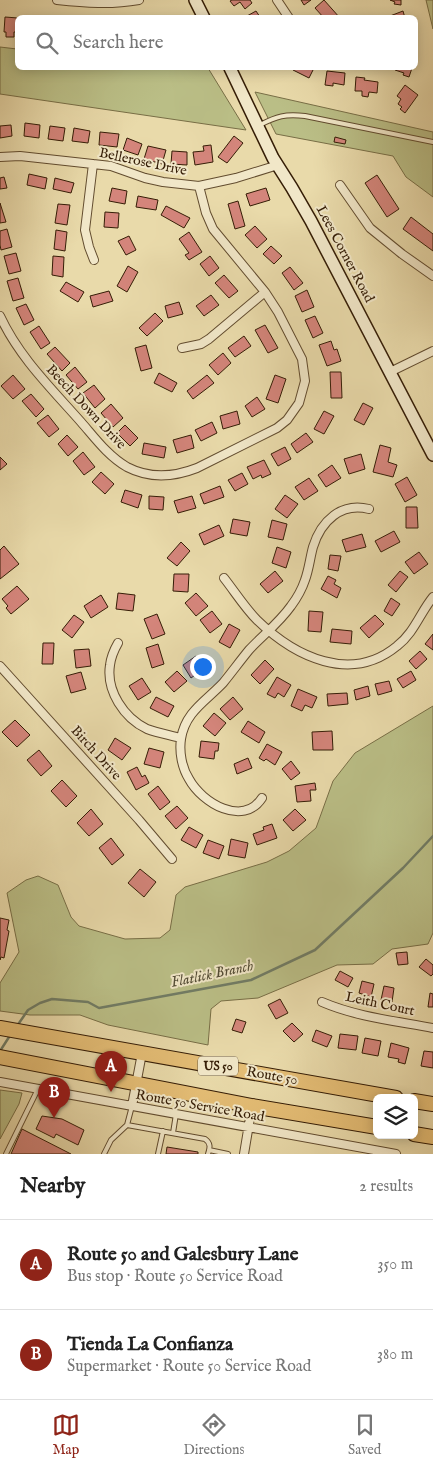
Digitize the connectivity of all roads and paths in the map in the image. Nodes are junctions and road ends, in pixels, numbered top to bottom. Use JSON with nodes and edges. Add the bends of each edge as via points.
{"nodes":[{"id":1,"x":57,"y":0,"type":"edge"},
{"id":2,"x":139,"y":0,"type":"edge"},
{"id":3,"x":195,"y":0,"type":"edge"},
{"id":4,"x":277,"y":0,"type":"edge"},
{"id":5,"x":202,"y":15,"type":"edge"},
{"id":6,"x":287,"y":15,"type":"edge"},
{"id":7,"x":231,"y":70,"type":"edge"},
{"id":8,"x":258,"y":126,"type":"junction"},
{"id":9,"x":433,"y":142,"type":"edge"},
{"id":10,"x":0,"y":157,"type":"edge"},
{"id":11,"x":93,"y":164,"type":"junction"},
{"id":12,"x":278,"y":165,"type":"junction"},
{"id":13,"x":340,"y":185,"type":"dead end"},
{"id":14,"x":199,"y":186,"type":"junction"},
{"id":15,"x":94,"y":260,"type":"dead end"},
{"id":16,"x":433,"y":276,"type":"edge"},
{"id":17,"x":265,"y":292,"type":"junction"},
{"id":18,"x":0,"y":316,"type":"edge"},
{"id":19,"x":182,"y":348,"type":"dead end"},
{"id":20,"x":433,"y":351,"type":"edge"},
{"id":21,"x":390,"y":372,"type":"junction"},
{"id":22,"x":433,"y":455,"type":"edge"},
{"id":23,"x":369,"y":509,"type":"dead end"},
{"id":24,"x":224,"y":578,"type":"dead end"},
{"id":25,"x":433,"y":597,"type":"edge"},
{"id":26,"x":269,"y":631,"type":"junction"},
{"id":27,"x":118,"y":643,"type":"dead end"},
{"id":28,"x":0,"y":666,"type":"edge"},
{"id":29,"x":181,"y":738,"type":"junction"},
{"id":30,"x":262,"y":798,"type":"dead end"},
{"id":31,"x":172,"y":859,"type":"dead end"},
{"id":32,"x":322,"y":1002,"type":"dead end"},
{"id":33,"x":0,"y":1028,"type":"edge"},
{"id":34,"x":433,"y":1028,"type":"edge"},
{"id":35,"x":142,"y":1053,"type":"junction"},
{"id":36,"x":0,"y":1057,"type":"edge"},
{"id":37,"x":0,"y":1082,"type":"edge"},
{"id":38,"x":136,"y":1083,"type":"junction"},
{"id":39,"x":38,"y":1089,"type":"junction"},
{"id":40,"x":373,"y":1094,"type":"edge"},
{"id":41,"x":418,"y":1102,"type":"edge"},
{"id":42,"x":433,"y":1104,"type":"edge"},
{"id":43,"x":132,"y":1106,"type":"junction"},
{"id":44,"x":252,"y":1106,"type":"junction"},
{"id":45,"x":176,"y":1114,"type":"junction"},
{"id":46,"x":127,"y":1125,"type":"junction"},
{"id":47,"x":373,"y":1126,"type":"edge"},
{"id":48,"x":249,"y":1127,"type":"junction"},
{"id":49,"x":163,"y":1131,"type":"junction"},
{"id":50,"x":173,"y":1133,"type":"junction"},
{"id":51,"x":418,"y":1135,"type":"edge"},
{"id":52,"x":433,"y":1137,"type":"edge"},
{"id":53,"x":208,"y":1152,"type":"edge"},
{"id":54,"x":376,"y":1152,"type":"edge"},
{"id":55,"x":6,"y":1154,"type":"edge"},
{"id":56,"x":104,"y":1154,"type":"edge"},
{"id":57,"x":158,"y":1154,"type":"edge"},
{"id":58,"x":228,"y":1154,"type":"edge"},
{"id":59,"x":244,"y":1154,"type":"edge"},
{"id":60,"x":396,"y":1154,"type":"edge"}],
"edges":[{"from":1,"to":2,"type":"street","via":[[97,4]]},
{"from":3,"to":5,"type":"street"},
{"from":4,"to":6,"type":"street"},
{"from":7,"to":8,"type":"street","name":"Lees Corner Road"},
{"from":8,"to":9,"type":"lane","via":[[289,114]]},
{"from":8,"to":12,"type":"street","name":"Lees Corner Road"},
{"from":10,"to":11,"type":"street","name":"Bellerose Drive"},
{"from":11,"to":14,"type":"street","name":"Bellerose Drive","via":[[111,166],[163,182]]},
{"from":11,"to":15,"type":"street","via":[[86,230]]},
{"from":12,"to":14,"type":"street","name":"Bellerose Drive"},
{"from":12,"to":21,"type":"street","name":"Lees Corner Road"},
{"from":13,"to":16,"type":"street","via":[[370,228]]},
{"from":14,"to":17,"type":"street","name":"Beech Down Drive","via":[[213,229]]},
{"from":17,"to":18,"type":"street","name":"Beech Down Drive","via":[[302,358],[305,381],[299,402],[277,428],[197,468],[172,476],[140,472],[108,453],[24,358]]},
{"from":17,"to":19,"type":"street","via":[[209,339]]},
{"from":20,"to":21,"type":"street"},
{"from":21,"to":22,"type":"street","name":"Lees Corner Road"},
{"from":23,"to":26,"type":"street","via":[[345,509],[327,522],[317,536],[299,593]]},
{"from":24,"to":26,"type":"street"},
{"from":25,"to":26,"type":"street","via":[[404,640],[390,652],[366,662],[340,664],[316,659]]},
{"from":26,"to":29,"type":"street","via":[[222,684],[197,706]]},
{"from":27,"to":29,"type":"street","via":[[110,672],[113,690],[121,707],[148,729]]},
{"from":28,"to":31,"type":"street","name":"Birch Drive"},
{"from":29,"to":30,"type":"street","via":[[184,770],[204,798],[220,808],[240,812],[248,810]]},
{"from":32,"to":34,"type":"street","name":"Leith Court","via":[[336,1008]]},
{"from":33,"to":35,"type":"highway","name":"Route 50","number":"US 50"},
{"from":35,"to":38,"type":"street"},
{"from":35,"to":40,"type":"highway","name":"Route 50","number":"US 50"},
{"from":36,"to":38,"type":"highway","number":"US 50"},
{"from":37,"to":39,"type":"street","name":"Route 50 Service Road"},
{"from":38,"to":43,"type":"street"},
{"from":38,"to":44,"type":"highway","number":"US 50"},
{"from":39,"to":43,"type":"street","name":"Route 50 Service Road"},
{"from":39,"to":55,"type":"lane"},
{"from":41,"to":42,"type":"highway"},
{"from":43,"to":45,"type":"street","name":"Route 50 Service Road"},
{"from":43,"to":46,"type":"lane"},
{"from":44,"to":47,"type":"highway","number":"US 50"},
{"from":44,"to":48,"type":"street"},
{"from":45,"to":48,"type":"street","name":"Route 50 Service Road"},
{"from":45,"to":50,"type":"lane"},
{"from":46,"to":49,"type":"lane"},
{"from":46,"to":56,"type":"lane","via":[[111,1140]]},
{"from":48,"to":54,"type":"street","name":"Route 50 Service Road"},
{"from":48,"to":59,"type":"street"},
{"from":49,"to":50,"type":"lane"},
{"from":49,"to":57,"type":"lane"},
{"from":50,"to":53,"type":"lane","via":[[205,1139],[210,1147]]},
{"from":51,"to":52,"type":"highway"},
{"from":53,"to":58,"type":"lane"},
{"from":54,"to":60,"type":"street","name":"Route 50 Service Road"}]}
